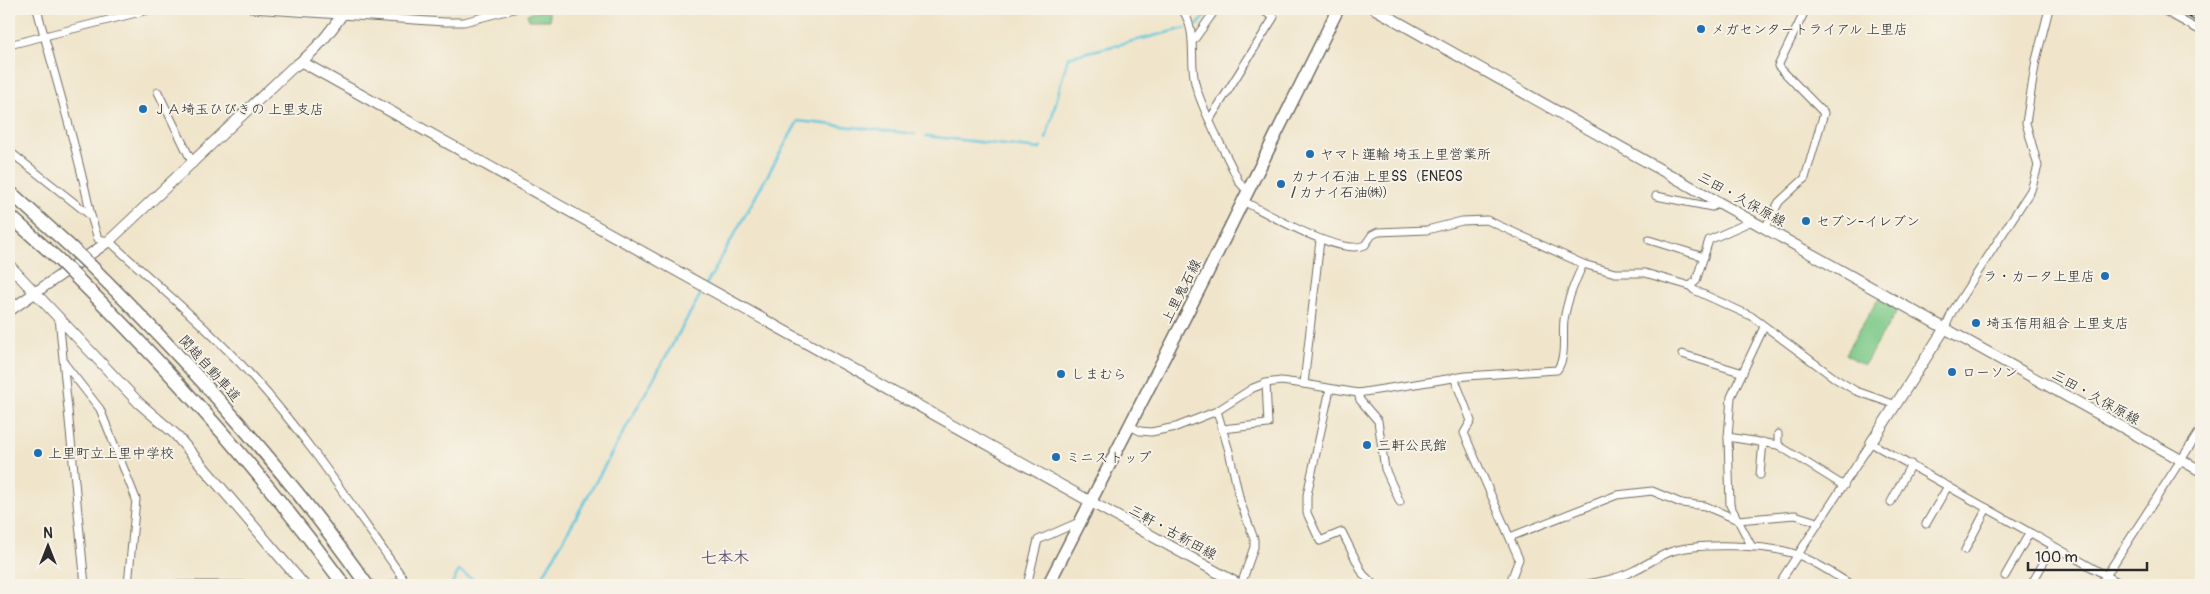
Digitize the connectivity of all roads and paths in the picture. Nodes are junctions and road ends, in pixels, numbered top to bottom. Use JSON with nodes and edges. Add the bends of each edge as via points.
{"nodes":[{"id":1,"x":37,"y":9,"type":"edge"},
{"id":2,"x":152,"y":9,"type":"edge"},
{"id":3,"x":252,"y":9,"type":"edge"},
{"id":4,"x":514,"y":9,"type":"edge"},
{"id":5,"x":1182,"y":9,"type":"edge"},
{"id":6,"x":1216,"y":9,"type":"edge"},
{"id":7,"x":1260,"y":9,"type":"edge"},
{"id":8,"x":1338,"y":9,"type":"edge"},
{"id":9,"x":1375,"y":9,"type":"edge"},
{"id":10,"x":1806,"y":9,"type":"edge"},
{"id":11,"x":2049,"y":9,"type":"edge"},
{"id":12,"x":2162,"y":9,"type":"edge"},
{"id":13,"x":342,"y":10,"type":"edge"},
{"id":14,"x":2201,"y":31,"type":"edge"},
{"id":15,"x":44,"y":35,"type":"junction"},
{"id":16,"x":1194,"y":40,"type":"junction"},
{"id":17,"x":9,"y":44,"type":"edge"},
{"id":18,"x":302,"y":62,"type":"junction"},
{"id":19,"x":158,"y":92,"type":"dead end"},
{"id":20,"x":1210,"y":120,"type":"junction"},
{"id":21,"x":9,"y":151,"type":"edge"},
{"id":22,"x":193,"y":164,"type":"junction"},
{"id":23,"x":9,"y":191,"type":"edge"},
{"id":24,"x":1245,"y":196,"type":"junction"},
{"id":25,"x":1656,"y":196,"type":"dead end"},
{"id":26,"x":1719,"y":203,"type":"junction"},
{"id":27,"x":9,"y":214,"type":"edge"},
{"id":28,"x":91,"y":216,"type":"junction"},
{"id":29,"x":1752,"y":222,"type":"junction"},
{"id":30,"x":1765,"y":228,"type":"junction"},
{"id":31,"x":1320,"y":240,"type":"junction"},
{"id":32,"x":1649,"y":240,"type":"dead end"},
{"id":33,"x":109,"y":241,"type":"junction"},
{"id":34,"x":1704,"y":256,"type":"junction"},
{"id":35,"x":1584,"y":264,"type":"junction"},
{"id":36,"x":9,"y":265,"type":"edge"},
{"id":37,"x":1690,"y":286,"type":"junction"},
{"id":38,"x":37,"y":292,"type":"junction"},
{"id":39,"x":9,"y":311,"type":"edge"},
{"id":40,"x":59,"y":317,"type":"junction"},
{"id":41,"x":1764,"y":326,"type":"junction"},
{"id":42,"x":1944,"y":328,"type":"junction"},
{"id":43,"x":1682,"y":354,"type":"dead end"},
{"id":44,"x":64,"y":363,"type":"junction"},
{"id":45,"x":1743,"y":373,"type":"junction"},
{"id":46,"x":1454,"y":377,"type":"junction"},
{"id":47,"x":1266,"y":383,"type":"junction"},
{"id":48,"x":1304,"y":384,"type":"junction"},
{"id":49,"x":1330,"y":389,"type":"junction"},
{"id":50,"x":1358,"y":393,"type":"junction"},
{"id":51,"x":1896,"y":404,"type":"junction"},
{"id":52,"x":1217,"y":411,"type":"junction"},
{"id":53,"x":1130,"y":426,"type":"junction"},
{"id":54,"x":1222,"y":429,"type":"junction"},
{"id":55,"x":2201,"y":429,"type":"edge"},
{"id":56,"x":1778,"y":434,"type":"dead end"},
{"id":57,"x":1728,"y":437,"type":"junction"},
{"id":58,"x":1763,"y":442,"type":"junction"},
{"id":59,"x":1871,"y":443,"type":"junction"},
{"id":60,"x":1778,"y":445,"type":"junction"},
{"id":61,"x":2181,"y":460,"type":"junction"},
{"id":62,"x":1911,"y":464,"type":"junction"},
{"id":63,"x":2201,"y":471,"type":"edge"},
{"id":64,"x":1760,"y":475,"type":"dead end"},
{"id":65,"x":1844,"y":486,"type":"junction"},
{"id":66,"x":1948,"y":486,"type":"junction"},
{"id":67,"x":1092,"y":502,"type":"junction"},
{"id":68,"x":1400,"y":502,"type":"dead end"},
{"id":69,"x":1891,"y":502,"type":"dead end"},
{"id":70,"x":1987,"y":508,"type":"junction"},
{"id":71,"x":1082,"y":520,"type":"junction"},
{"id":72,"x":1738,"y":520,"type":"junction"},
{"id":73,"x":1817,"y":522,"type":"junction"},
{"id":74,"x":1926,"y":524,"type":"dead end"},
{"id":75,"x":2030,"y":532,"type":"junction"},
{"id":76,"x":1510,"y":537,"type":"junction"},
{"id":77,"x":2053,"y":546,"type":"junction"},
{"id":78,"x":1752,"y":547,"type":"junction"},
{"id":79,"x":1965,"y":550,"type":"dead end"},
{"id":80,"x":1797,"y":554,"type":"junction"},
{"id":81,"x":2005,"y":576,"type":"dead end"},
{"id":82,"x":2106,"y":576,"type":"junction"},
{"id":83,"x":407,"y":583,"type":"edge"},
{"id":84,"x":85,"y":585,"type":"edge"},
{"id":85,"x":128,"y":585,"type":"edge"},
{"id":86,"x":136,"y":585,"type":"edge"},
{"id":87,"x":248,"y":585,"type":"edge"},
{"id":88,"x":304,"y":585,"type":"edge"},
{"id":89,"x":344,"y":585,"type":"edge"},
{"id":90,"x":367,"y":585,"type":"edge"},
{"id":91,"x":390,"y":585,"type":"edge"},
{"id":92,"x":1027,"y":585,"type":"edge"},
{"id":93,"x":1048,"y":585,"type":"edge"},
{"id":94,"x":1240,"y":585,"type":"edge"},
{"id":95,"x":1374,"y":585,"type":"edge"},
{"id":96,"x":1509,"y":585,"type":"edge"},
{"id":97,"x":1582,"y":585,"type":"edge"},
{"id":98,"x":1778,"y":585,"type":"edge"},
{"id":99,"x":1852,"y":585,"type":"edge"},
{"id":100,"x":2031,"y":585,"type":"edge"},
{"id":101,"x":2100,"y":585,"type":"edge"},
{"id":102,"x":2123,"y":585,"type":"edge"}],
"edges":[{"from":1,"to":15,"type":"street"},
{"from":2,"to":15,"type":"street"},
{"from":3,"to":13,"type":"street"},
{"from":4,"to":13,"type":"street","via":[[464,22]]},
{"from":5,"to":16,"type":"street"},
{"from":6,"to":16,"type":"street"},
{"from":7,"to":20,"type":"street","via":[[1274,17]]},
{"from":8,"to":24,"type":"main road","name":"上里鬼石線"},
{"from":9,"to":26,"type":"street","name":"三田・久保原線"},
{"from":10,"to":30,"type":"street","via":[[1778,66],[1824,113],[1805,178],[1779,202]]},
{"from":11,"to":42,"type":"street","via":[[2036,60],[2026,123],[2038,166],[2031,190]]},
{"from":12,"to":14,"type":"street"},
{"from":13,"to":18,"type":"street"},
{"from":15,"to":17,"type":"street"},
{"from":15,"to":28,"type":"street"},
{"from":16,"to":20,"type":"street","via":[[1194,76]]},
{"from":18,"to":22,"type":"street"},
{"from":18,"to":67,"type":"street","name":"三軒・古新田線"},
{"from":19,"to":22,"type":"street"},
{"from":20,"to":24,"type":"street"},
{"from":21,"to":28,"type":"street"},
{"from":22,"to":33,"type":"street"},
{"from":23,"to":90,"type":"highway","name":"関越自動車道","bridge":true,"via":[[135,309],[230,412]]},
{"from":24,"to":31,"type":"street"},
{"from":24,"to":53,"type":"main road","name":"上里鬼石線"},
{"from":25,"to":26,"type":"street","via":[[1712,207]]},
{"from":26,"to":29,"type":"street","name":"三田・久保原線"},
{"from":27,"to":89,"type":"highway","bridge":true,"via":[[77,278],[213,421],[297,522]]},
{"from":28,"to":33,"type":"street","via":[[98,240]]},
{"from":29,"to":30,"type":"street","name":"三田・久保原線"},
{"from":29,"to":34,"type":"street","via":[[1709,240]]},
{"from":30,"to":42,"type":"street","name":"三田・久保原線"},
{"from":31,"to":35,"type":"street","via":[[1360,248],[1374,233],[1427,230],[1467,220],[1487,220]]},
{"from":31,"to":48,"type":"street"},
{"from":32,"to":34,"type":"street"},
{"from":33,"to":38,"type":"street"},
{"from":33,"to":83,"type":"street","via":[[252,376],[302,438]]},
{"from":34,"to":37,"type":"street","via":[[1696,281]]},
{"from":35,"to":37,"type":"street","via":[[1615,273],[1645,272]]},
{"from":35,"to":46,"type":"street","via":[[1570,293],[1564,319],[1562,363],[1557,370]]},
{"from":36,"to":38,"type":"street"},
{"from":37,"to":41,"type":"street","via":[[1751,316]]},
{"from":38,"to":39,"type":"street"},
{"from":38,"to":40,"type":"street"},
{"from":40,"to":44,"type":"street"},
{"from":40,"to":88,"type":"street","via":[[139,403],[175,434]]},
{"from":41,"to":45,"type":"street"},
{"from":41,"to":51,"type":"street","via":[[1836,379],[1865,395]]},
{"from":42,"to":51,"type":"street"},
{"from":42,"to":61,"type":"street","name":"三田・久保原線"},
{"from":43,"to":45,"type":"street"},
{"from":44,"to":84,"type":"street"},
{"from":44,"to":85,"type":"street","via":[[100,409],[136,499]]},
{"from":45,"to":57,"type":"street","via":[[1731,397]]},
{"from":46,"to":50,"type":"street"},
{"from":46,"to":76,"type":"street","via":[[1471,421],[1464,433]]},
{"from":47,"to":48,"type":"street"},
{"from":47,"to":52,"type":"street"},
{"from":47,"to":54,"type":"street","via":[[1268,424]]},
{"from":48,"to":49,"type":"street"},
{"from":49,"to":50,"type":"street"},
{"from":49,"to":95,"type":"street","via":[[1306,513],[1320,540],[1342,532],[1362,574]]},
{"from":50,"to":68,"type":"street","via":[[1378,421],[1385,469]]},
{"from":51,"to":59,"type":"street"},
{"from":52,"to":53,"type":"street","via":[[1163,430],[1140,431]]},
{"from":52,"to":54,"type":"street"},
{"from":53,"to":67,"type":"main road","name":"上里鬼石線"},
{"from":54,"to":94,"type":"street","via":[[1240,501],[1254,539]]},
{"from":55,"to":61,"type":"street"},
{"from":56,"to":60,"type":"street"},
{"from":57,"to":58,"type":"street"},
{"from":57,"to":72,"type":"street","via":[[1730,505]]},
{"from":58,"to":60,"type":"street"},
{"from":58,"to":64,"type":"street"},
{"from":59,"to":62,"type":"street"},
{"from":59,"to":65,"type":"street"},
{"from":60,"to":65,"type":"street"},
{"from":61,"to":63,"type":"street","name":"三田・久保原線"},
{"from":61,"to":82,"type":"street"},
{"from":62,"to":66,"type":"street"},
{"from":62,"to":69,"type":"street"},
{"from":65,"to":73,"type":"street"},
{"from":66,"to":70,"type":"street"},
{"from":66,"to":74,"type":"street"},
{"from":67,"to":71,"type":"main road","name":"上里鬼石線"},
{"from":67,"to":94,"type":"street","name":"三軒・古新田線"},
{"from":70,"to":75,"type":"street"},
{"from":70,"to":79,"type":"street"},
{"from":71,"to":92,"type":"street","via":[[1038,540]]},
{"from":71,"to":93,"type":"main road","name":"上里鬼石線"},
{"from":72,"to":73,"type":"street","via":[[1795,515]]},
{"from":72,"to":76,"type":"street","via":[[1705,506],[1681,503],[1652,491],[1617,495]]},
{"from":72,"to":78,"type":"street"},
{"from":73,"to":80,"type":"street"},
{"from":75,"to":77,"type":"street"},
{"from":75,"to":81,"type":"street"},
{"from":76,"to":96,"type":"street","via":[[1519,559]]},
{"from":77,"to":82,"type":"street"},
{"from":77,"to":100,"type":"street"},
{"from":78,"to":80,"type":"street"},
{"from":78,"to":97,"type":"street","via":[[1681,548],[1632,572]]},
{"from":80,"to":98,"type":"street"},
{"from":80,"to":99,"type":"street"},
{"from":82,"to":101,"type":"street"},
{"from":82,"to":102,"type":"street"},
{"from":83,"to":91,"type":"street"},
{"from":86,"to":87,"type":"street"},
{"from":87,"to":88,"type":"street"}]}
